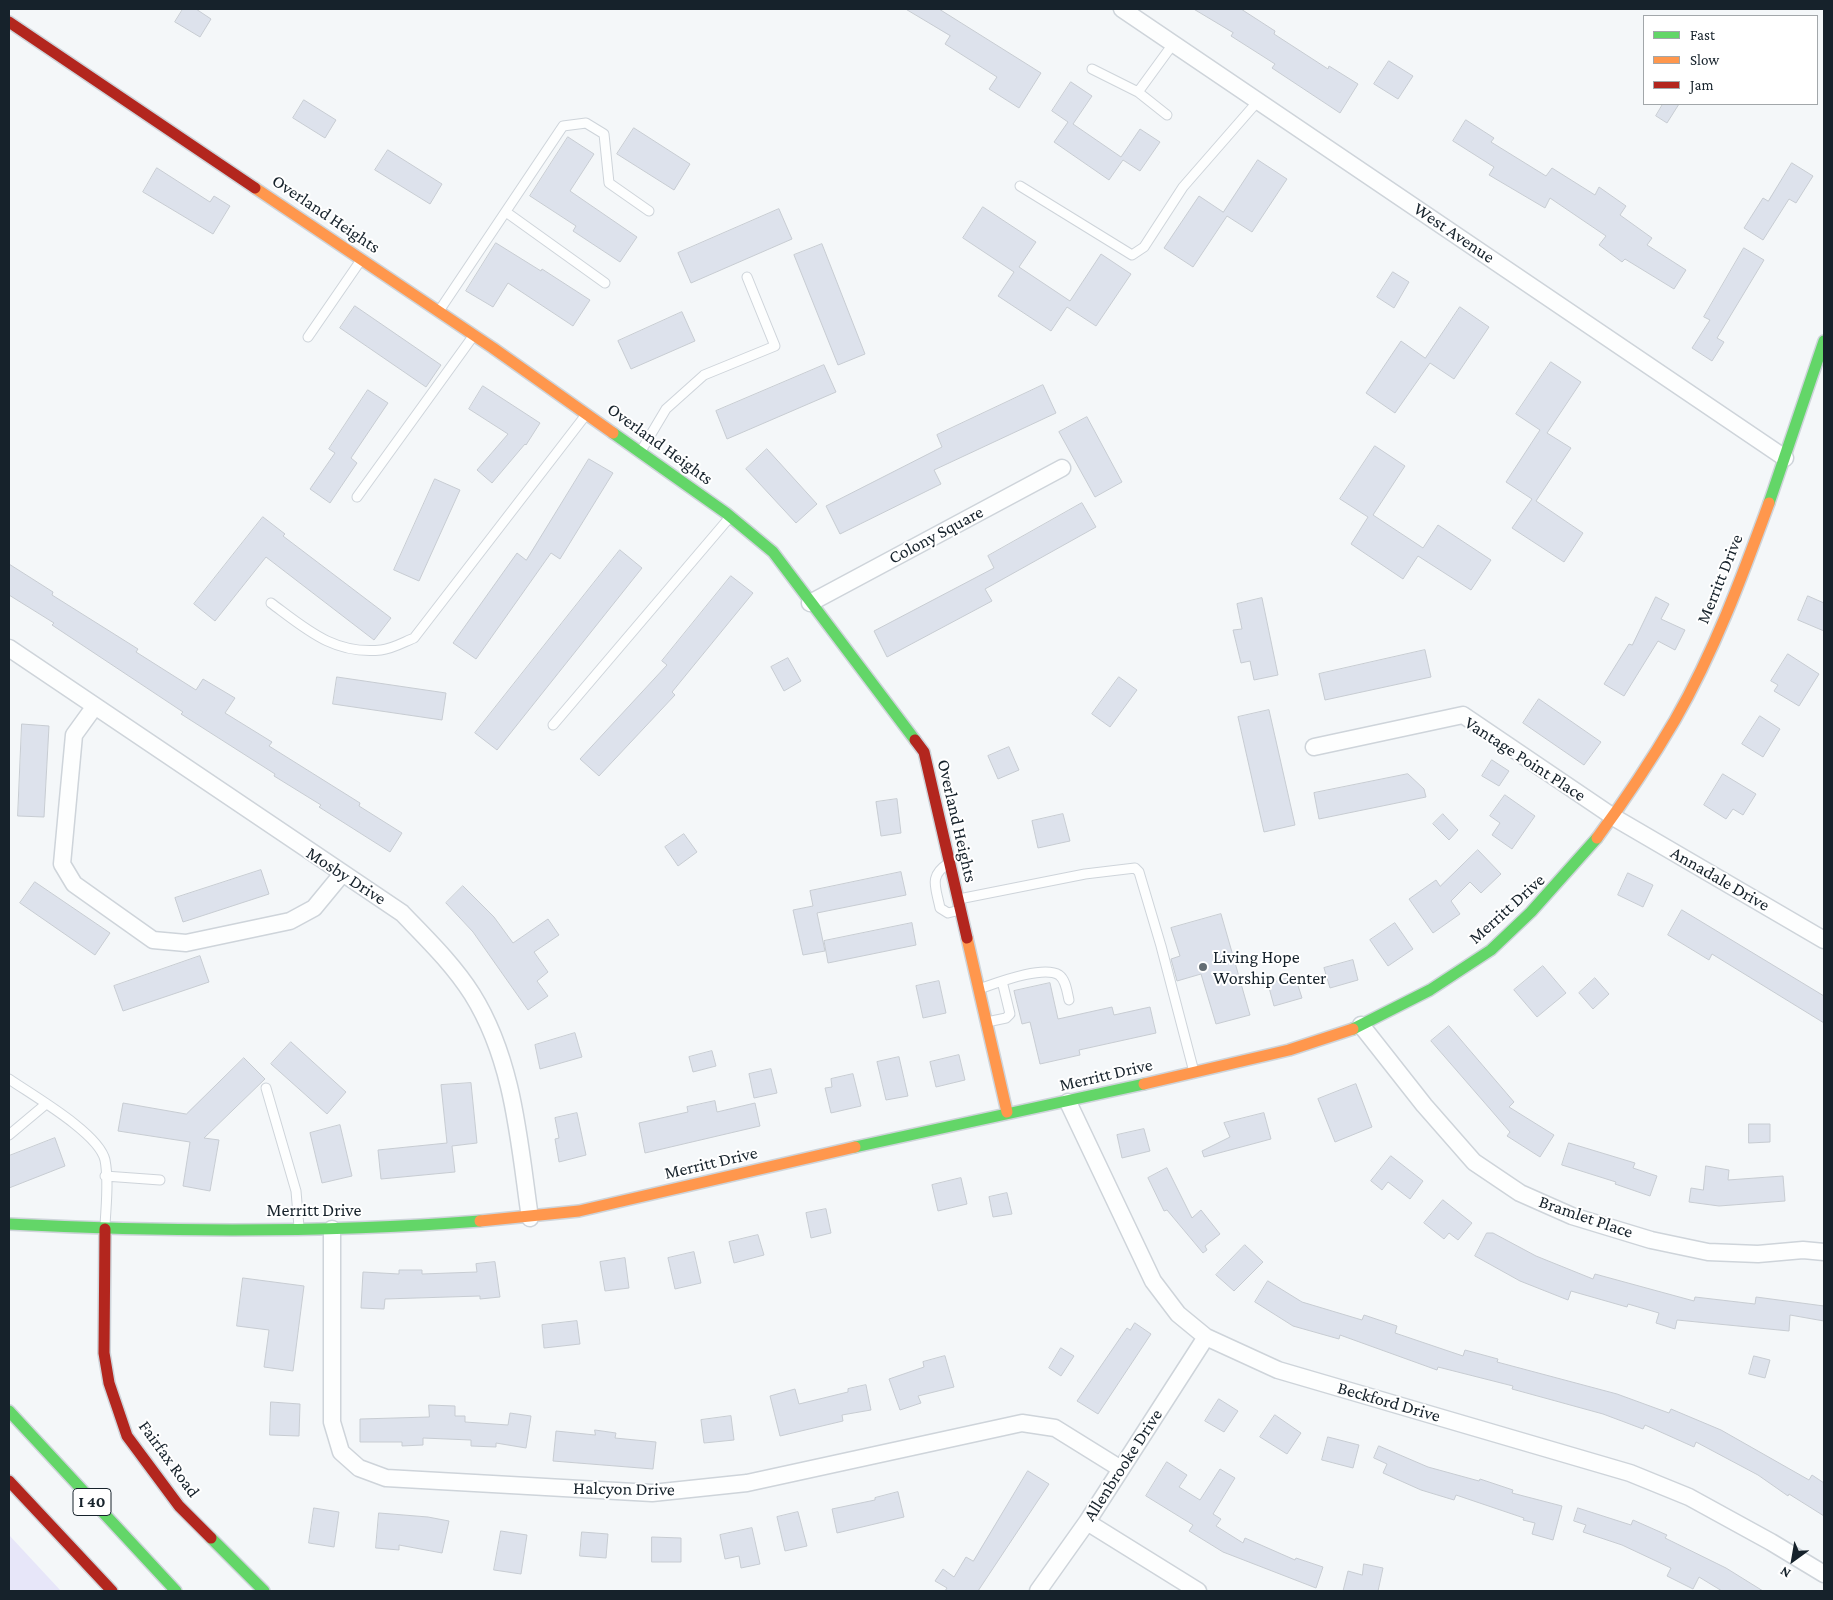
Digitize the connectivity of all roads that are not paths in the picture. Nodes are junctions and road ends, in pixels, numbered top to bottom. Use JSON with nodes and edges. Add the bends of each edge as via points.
{"nodes":[{"id":1,"x":1122,"y":9,"type":"edge"},
{"id":2,"x":9,"y":22,"type":"edge"},
{"id":3,"x":1174,"y":44,"type":"junction"},
{"id":4,"x":1092,"y":69,"type":"dead end"},
{"id":5,"x":1138,"y":92,"type":"junction"},
{"id":6,"x":1258,"y":101,"type":"junction"},
{"id":7,"x":1167,"y":115,"type":"dead end"},
{"id":8,"x":1020,"y":186,"type":"dead end"},
{"id":9,"x":649,"y":211,"type":"dead end"},
{"id":10,"x":506,"y":212,"type":"junction"},
{"id":11,"x":362,"y":260,"type":"junction"},
{"id":12,"x":747,"y":277,"type":"dead end"},
{"id":13,"x":605,"y":283,"type":"dead end"},
{"id":14,"x":439,"y":311,"type":"junction"},
{"id":15,"x":474,"y":335,"type":"junction"},
{"id":16,"x":308,"y":337,"type":"dead end"},
{"id":17,"x":1824,"y":341,"type":"edge"},
{"id":18,"x":587,"y":413,"type":"junction"},
{"id":19,"x":641,"y":451,"type":"junction"},
{"id":20,"x":1786,"y":458,"type":"junction"},
{"id":21,"x":1062,"y":468,"type":"dead end"},
{"id":22,"x":357,"y":497,"type":"dead end"},
{"id":23,"x":730,"y":517,"type":"junction"},
{"id":24,"x":272,"y":603,"type":"dead end"},
{"id":25,"x":810,"y":603,"type":"junction"},
{"id":26,"x":9,"y":648,"type":"edge"},
{"id":27,"x":95,"y":706,"type":"junction"},
{"id":28,"x":553,"y":725,"type":"dead end"},
{"id":29,"x":1314,"y":748,"type":"dead end"},
{"id":30,"x":1615,"y":818,"type":"junction"},
{"id":31,"x":949,"y":863,"type":"junction"},
{"id":32,"x":342,"y":874,"type":"junction"},
{"id":33,"x":959,"y":905,"type":"junction"},
{"id":34,"x":1824,"y":940,"type":"edge"},
{"id":35,"x":1002,"y":982,"type":"junction"},
{"id":36,"x":979,"y":989,"type":"junction"},
{"id":37,"x":1069,"y":1000,"type":"dead end"},
{"id":38,"x":987,"y":1022,"type":"junction"},
{"id":39,"x":1361,"y":1025,"type":"junction"},
{"id":40,"x":1194,"y":1072,"type":"junction"},
{"id":41,"x":9,"y":1079,"type":"edge"},
{"id":42,"x":266,"y":1088,"type":"dead end"},
{"id":43,"x":1068,"y":1102,"type":"junction"},
{"id":44,"x":46,"y":1104,"type":"junction"},
{"id":45,"x":1008,"y":1112,"type":"junction"},
{"id":46,"x":9,"y":1135,"type":"edge"},
{"id":47,"x":105,"y":1176,"type":"junction"},
{"id":48,"x":160,"y":1180,"type":"dead end"},
{"id":49,"x":530,"y":1218,"type":"junction"},
{"id":50,"x":9,"y":1224,"type":"edge"},
{"id":51,"x":299,"y":1228,"type":"junction"},
{"id":52,"x":332,"y":1228,"type":"junction"},
{"id":53,"x":105,"y":1229,"type":"junction"},
{"id":54,"x":1824,"y":1252,"type":"edge"},
{"id":55,"x":1206,"y":1338,"type":"junction"},
{"id":56,"x":9,"y":1411,"type":"edge"},
{"id":57,"x":1121,"y":1469,"type":"junction"},
{"id":58,"x":9,"y":1481,"type":"edge"},
{"id":59,"x":1087,"y":1522,"type":"junction"},
{"id":60,"x":1824,"y":1574,"type":"edge"},
{"id":61,"x":112,"y":1591,"type":"edge"},
{"id":62,"x":176,"y":1591,"type":"edge"},
{"id":63,"x":264,"y":1591,"type":"edge"},
{"id":64,"x":1038,"y":1591,"type":"edge"},
{"id":65,"x":1198,"y":1591,"type":"edge"}],
"edges":[{"from":1,"to":3,"type":"street","name":"West Avenue"},
{"from":2,"to":11,"type":"main road","name":"Overland Heights"},
{"from":3,"to":5,"type":"lane"},
{"from":3,"to":6,"type":"street","name":"West Avenue"},
{"from":4,"to":5,"type":"lane"},
{"from":5,"to":7,"type":"lane"},
{"from":6,"to":8,"type":"lane","via":[[1183,187],[1144,247],[1132,255]]},
{"from":6,"to":20,"type":"street","name":"West Avenue"},
{"from":9,"to":10,"type":"lane","via":[[609,183],[604,134],[586,123],[563,126]]},
{"from":10,"to":13,"type":"lane"},
{"from":10,"to":14,"type":"lane"},
{"from":11,"to":14,"type":"main road","name":"Overland Heights"},
{"from":11,"to":16,"type":"lane"},
{"from":12,"to":19,"type":"lane","via":[[774,346],[704,375],[666,409]]},
{"from":14,"to":15,"type":"main road","name":"Overland Heights"},
{"from":15,"to":18,"type":"main road","name":"Overland Heights"},
{"from":15,"to":22,"type":"lane"},
{"from":17,"to":20,"type":"main road","name":"Merritt Drive"},
{"from":18,"to":19,"type":"main road","name":"Overland Heights"},
{"from":18,"to":24,"type":"lane","via":[[414,638],[382,650],[339,648],[317,637]]},
{"from":19,"to":23,"type":"main road","name":"Overland Heights"},
{"from":20,"to":30,"type":"main road","name":"Merritt Drive","via":[[1738,587],[1687,700]]},
{"from":21,"to":25,"type":"street","name":"Colony Square"},
{"from":23,"to":25,"type":"main road","name":"Overland Heights","via":[[773,552]]},
{"from":23,"to":28,"type":"lane"},
{"from":25,"to":31,"type":"main road","name":"Overland Heights","via":[[924,752]]},
{"from":26,"to":27,"type":"street","name":"Mosby Drive"},
{"from":27,"to":32,"type":"street","name":"Mosby Drive"},
{"from":27,"to":32,"type":"street","via":[[74,735],[62,864],[74,884],[153,940],[186,943],[290,921],[314,908]]},
{"from":29,"to":30,"type":"street","name":"Vantage Point Place","via":[[1463,715]]},
{"from":30,"to":34,"type":"street","name":"Annadale Drive"},
{"from":30,"to":39,"type":"main road","name":"Merritt Drive","via":[[1560,884],[1492,950],[1424,994]]},
{"from":31,"to":33,"type":"main road","name":"Overland Heights"},
{"from":31,"to":33,"type":"lane","via":[[938,869],[934,879],[940,908],[948,912]]},
{"from":32,"to":49,"type":"street","name":"Mosby Drive","via":[[402,913],[441,953],[472,995],[498,1048],[514,1103]]},
{"from":33,"to":36,"type":"main road","name":"Overland Heights"},
{"from":33,"to":40,"type":"lane","via":[[1085,874],[1135,868],[1139,872],[1161,946]]},
{"from":35,"to":36,"type":"lane"},
{"from":35,"to":37,"type":"lane","via":[[1052,972],[1064,982]]},
{"from":35,"to":38,"type":"lane","via":[[1010,1014]]},
{"from":36,"to":38,"type":"main road","name":"Overland Heights"},
{"from":38,"to":45,"type":"main road","name":"Overland Heights"},
{"from":39,"to":40,"type":"main road","name":"Merritt Drive","via":[[1269,1054]]},
{"from":39,"to":54,"type":"street","name":"Bramlet Place","via":[[1474,1162],[1520,1193],[1572,1216],[1651,1240],[1708,1252]]},
{"from":40,"to":43,"type":"main road","name":"Merritt Drive"},
{"from":41,"to":44,"type":"lane"},
{"from":42,"to":51,"type":"lane","via":[[296,1191]]},
{"from":43,"to":45,"type":"main road","name":"Merritt Drive"},
{"from":43,"to":55,"type":"street","name":"Beckford Drive","via":[[1153,1281],[1178,1314]]},
{"from":44,"to":46,"type":"lane"},
{"from":44,"to":47,"type":"lane","via":[[76,1124],[95,1142],[105,1159]]},
{"from":45,"to":49,"type":"main road","name":"Merritt Drive","via":[[579,1211]]},
{"from":47,"to":48,"type":"lane"},
{"from":47,"to":53,"type":"lane"},
{"from":49,"to":52,"type":"main road","name":"Merritt Drive"},
{"from":50,"to":53,"type":"main road","name":"Merritt Drive"},
{"from":51,"to":52,"type":"main road","name":"Merritt Drive"},
{"from":51,"to":53,"type":"main road","name":"Merritt Drive"},
{"from":52,"to":57,"type":"street","name":"Halcyon Drive","via":[[332,1422],[341,1452],[359,1468],[386,1478],[652,1493],[748,1483],[1022,1423],[1055,1428]]},
{"from":53,"to":63,"type":"main road","name":"Fairfax Road","via":[[104,1352],[109,1383],[127,1436],[179,1506]]},
{"from":55,"to":57,"type":"street","name":"Allenbrooke Drive"},
{"from":55,"to":60,"type":"street","name":"Beckford Drive","via":[[1278,1370],[1630,1473],[1690,1497]]},
{"from":56,"to":62,"type":"main road","number":"I 40"},
{"from":57,"to":59,"type":"street","name":"Allenbrooke Drive"},
{"from":58,"to":61,"type":"main road","number":"I 40"},
{"from":59,"to":64,"type":"street","name":"Allenbrooke Drive"},
{"from":59,"to":65,"type":"street"}]}
